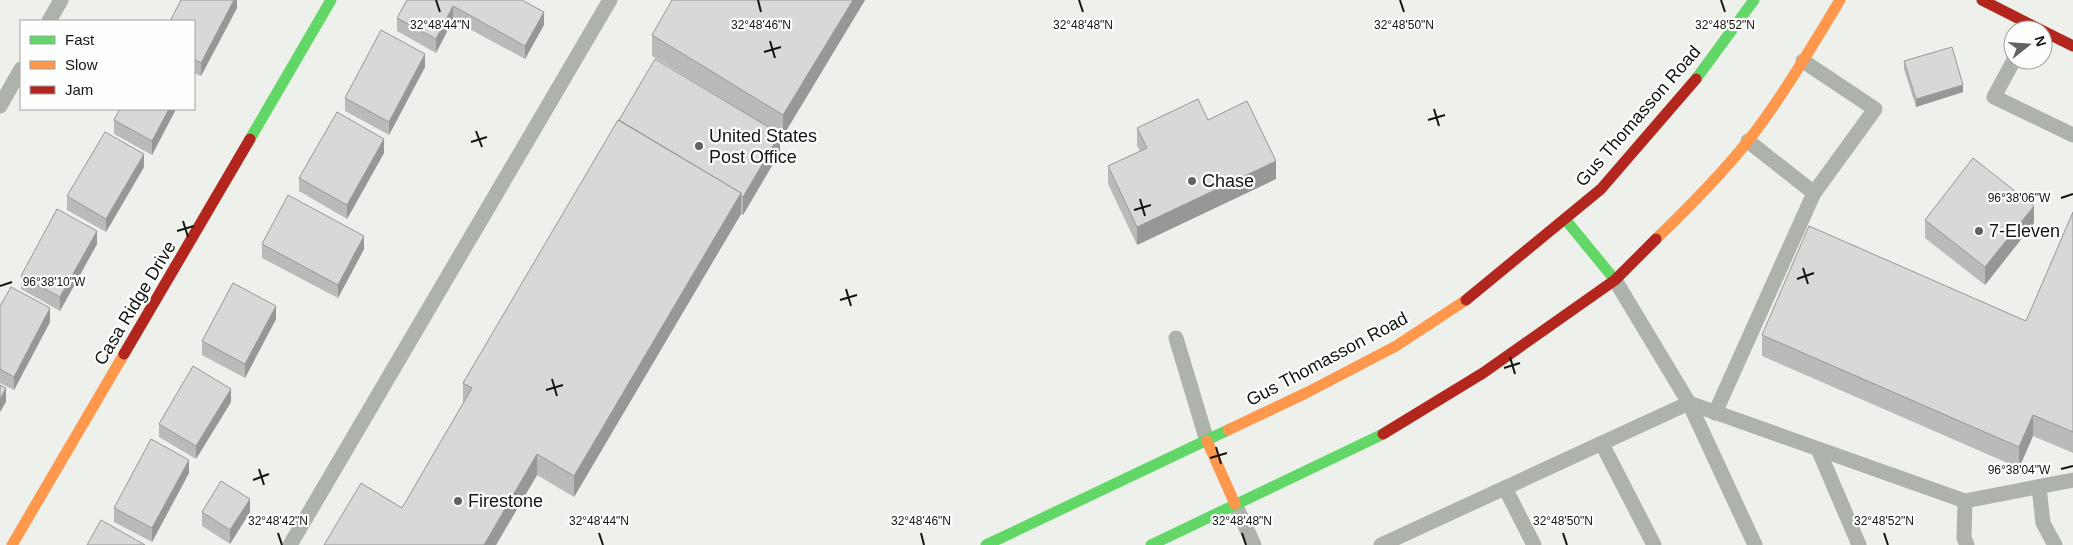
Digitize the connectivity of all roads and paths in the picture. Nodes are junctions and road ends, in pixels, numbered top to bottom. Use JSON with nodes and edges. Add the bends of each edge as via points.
{"nodes":[{"id":1,"x":61,"y":0,"type":"edge"},
{"id":2,"x":331,"y":0,"type":"edge"},
{"id":3,"x":610,"y":0,"type":"edge"},
{"id":4,"x":1754,"y":0,"type":"edge"},
{"id":5,"x":1840,"y":0,"type":"edge"},
{"id":6,"x":1982,"y":0,"type":"edge"},
{"id":7,"x":50,"y":20,"type":"edge"},
{"id":8,"x":2019,"y":20,"type":"edge"},
{"id":9,"x":2053,"y":37,"type":"edge"},
{"id":10,"x":2073,"y":46,"type":"edge"},
{"id":11,"x":1804,"y":61,"type":"junction"},
{"id":12,"x":2009,"y":70,"type":"edge"},
{"id":13,"x":20,"y":71,"type":"edge"},
{"id":14,"x":0,"y":106,"type":"edge"},
{"id":15,"x":2073,"y":135,"type":"edge"},
{"id":16,"x":1748,"y":141,"type":"junction"},
{"id":17,"x":1814,"y":194,"type":"junction"},
{"id":18,"x":1565,"y":219,"type":"junction"},
{"id":19,"x":1615,"y":280,"type":"junction"},
{"id":20,"x":1176,"y":338,"type":"dead end"},
{"id":21,"x":1689,"y":404,"type":"junction"},
{"id":22,"x":1715,"y":413,"type":"junction"},
{"id":23,"x":1207,"y":441,"type":"junction"},
{"id":24,"x":1602,"y":444,"type":"junction"},
{"id":25,"x":1818,"y":450,"type":"junction"},
{"id":26,"x":2073,"y":480,"type":"edge"},
{"id":27,"x":2039,"y":486,"type":"junction"},
{"id":28,"x":1505,"y":488,"type":"junction"},
{"id":29,"x":1965,"y":501,"type":"junction"},
{"id":30,"x":1235,"y":504,"type":"junction"},
{"id":31,"x":12,"y":545,"type":"edge"},
{"id":32,"x":290,"y":545,"type":"edge"},
{"id":33,"x":986,"y":545,"type":"edge"},
{"id":34,"x":1151,"y":545,"type":"edge"},
{"id":35,"x":1254,"y":545,"type":"edge"},
{"id":36,"x":1381,"y":545,"type":"edge"},
{"id":37,"x":1534,"y":545,"type":"edge"},
{"id":38,"x":1654,"y":545,"type":"edge"},
{"id":39,"x":1755,"y":545,"type":"edge"},
{"id":40,"x":1859,"y":545,"type":"edge"},
{"id":41,"x":1967,"y":545,"type":"edge"},
{"id":42,"x":2055,"y":545,"type":"edge"}],
"edges":[{"from":1,"to":7,"type":"lane"},
{"from":2,"to":31,"type":"main road","name":"Casa Ridge Drive"},
{"from":3,"to":32,"type":"lane"},
{"from":4,"to":18,"type":"main road","name":"Gus Thomasson Road","via":[[1715,56],[1663,120],[1601,189]]},
{"from":5,"to":11,"type":"main road"},
{"from":6,"to":8,"type":"main road"},
{"from":9,"to":10,"type":"main road"},
{"from":11,"to":16,"type":"main road"},
{"from":11,"to":17,"type":"lane","via":[[1876,109]]},
{"from":12,"to":15,"type":"lane","via":[[1994,97]]},
{"from":13,"to":14,"type":"lane"},
{"from":16,"to":17,"type":"lane"},
{"from":16,"to":19,"type":"main road","via":[[1691,205]]},
{"from":17,"to":22,"type":"lane"},
{"from":18,"to":19,"type":"main road"},
{"from":18,"to":23,"type":"main road","name":"Gus Thomasson Road","via":[[1474,294],[1396,346]]},
{"from":19,"to":21,"type":"lane"},
{"from":19,"to":30,"type":"main road","via":[[1483,373],[1380,436]]},
{"from":20,"to":23,"type":"lane"},
{"from":21,"to":22,"type":"lane"},
{"from":21,"to":24,"type":"lane"},
{"from":21,"to":39,"type":"lane"},
{"from":22,"to":25,"type":"lane"},
{"from":23,"to":30,"type":"main road"},
{"from":23,"to":33,"type":"main road","name":"Gus Thomasson Road"},
{"from":24,"to":28,"type":"lane"},
{"from":24,"to":38,"type":"lane"},
{"from":25,"to":29,"type":"lane"},
{"from":25,"to":40,"type":"lane"},
{"from":26,"to":27,"type":"lane"},
{"from":27,"to":29,"type":"lane"},
{"from":27,"to":42,"type":"lane","via":[[2043,523]]},
{"from":28,"to":36,"type":"lane"},
{"from":28,"to":37,"type":"lane"},
{"from":29,"to":41,"type":"lane","via":[[1964,538]]},
{"from":30,"to":34,"type":"main road"},
{"from":30,"to":35,"type":"lane"}]}
